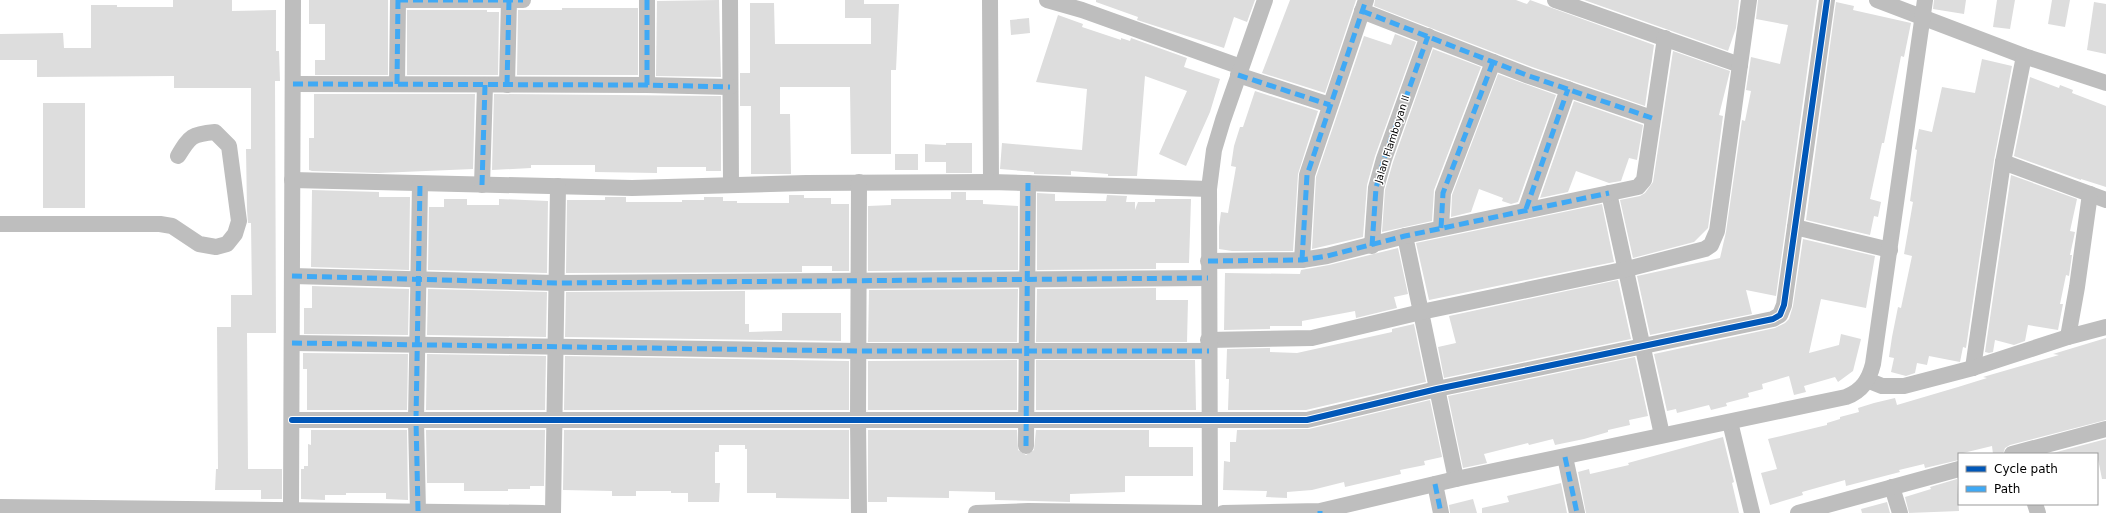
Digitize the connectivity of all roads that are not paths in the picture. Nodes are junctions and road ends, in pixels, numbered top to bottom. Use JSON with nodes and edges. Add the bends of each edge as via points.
{"nodes":[{"id":1,"x":293,"y":0,"type":"edge"},
{"id":2,"x":398,"y":0,"type":"edge"},
{"id":3,"x":509,"y":0,"type":"edge"},
{"id":4,"x":523,"y":0,"type":"edge"},
{"id":5,"x":647,"y":0,"type":"edge"},
{"id":6,"x":730,"y":0,"type":"edge"},
{"id":7,"x":990,"y":0,"type":"edge"},
{"id":8,"x":1047,"y":0,"type":"edge"},
{"id":9,"x":1265,"y":0,"type":"edge"},
{"id":10,"x":1555,"y":0,"type":"edge"},
{"id":11,"x":1749,"y":0,"type":"edge"},
{"id":12,"x":1827,"y":0,"type":"edge"},
{"id":13,"x":1877,"y":0,"type":"edge"},
{"id":14,"x":1925,"y":0,"type":"edge"},
{"id":15,"x":1364,"y":5,"type":"edge"},
{"id":16,"x":1922,"y":17,"type":"junction"},
{"id":17,"x":1428,"y":36,"type":"junction"},
{"id":18,"x":1665,"y":38,"type":"junction"},
{"id":19,"x":2024,"y":56,"type":"junction"},
{"id":20,"x":1492,"y":62,"type":"junction"},
{"id":21,"x":1740,"y":65,"type":"junction"},
{"id":22,"x":1239,"y":71,"type":"junction"},
{"id":23,"x":2106,"y":83,"type":"edge"},
{"id":24,"x":293,"y":84,"type":"junction"},
{"id":25,"x":397,"y":84,"type":"junction"},
{"id":26,"x":485,"y":85,"type":"junction"},
{"id":27,"x":507,"y":85,"type":"junction"},
{"id":28,"x":647,"y":85,"type":"junction"},
{"id":29,"x":730,"y":87,"type":"junction"},
{"id":30,"x":1568,"y":89,"type":"junction"},
{"id":31,"x":1330,"y":105,"type":"junction"},
{"id":32,"x":1652,"y":118,"type":"junction"},
{"id":33,"x":178,"y":156,"type":"dead end"},
{"id":34,"x":2003,"y":162,"type":"junction"},
{"id":35,"x":292,"y":180,"type":"junction"},
{"id":36,"x":859,"y":182,"type":"junction"},
{"id":37,"x":991,"y":182,"type":"junction"},
{"id":38,"x":1028,"y":183,"type":"junction"},
{"id":39,"x":420,"y":184,"type":"junction"},
{"id":40,"x":482,"y":185,"type":"junction"},
{"id":41,"x":732,"y":185,"type":"junction"},
{"id":42,"x":558,"y":186,"type":"junction"},
{"id":43,"x":1209,"y":189,"type":"junction"},
{"id":44,"x":1609,"y":193,"type":"junction"},
{"id":45,"x":2090,"y":194,"type":"junction"},
{"id":46,"x":2106,"y":200,"type":"edge"},
{"id":47,"x":1526,"y":209,"type":"junction"},
{"id":48,"x":0,"y":224,"type":"edge"},
{"id":49,"x":1795,"y":227,"type":"junction"},
{"id":50,"x":1441,"y":228,"type":"junction"},
{"id":51,"x":1405,"y":236,"type":"junction"},
{"id":52,"x":1372,"y":246,"type":"junction"},
{"id":53,"x":1890,"y":250,"type":"junction"},
{"id":54,"x":1302,"y":260,"type":"junction"},
{"id":55,"x":1208,"y":261,"type":"junction"},
{"id":56,"x":1627,"y":270,"type":"junction"},
{"id":57,"x":292,"y":276,"type":"junction"},
{"id":58,"x":1208,"y":278,"type":"junction"},
{"id":59,"x":418,"y":279,"type":"junction"},
{"id":60,"x":858,"y":280,"type":"junction"},
{"id":61,"x":1027,"y":280,"type":"junction"},
{"id":62,"x":556,"y":283,"type":"junction"},
{"id":63,"x":1421,"y":312,"type":"junction"},
{"id":64,"x":2106,"y":327,"type":"edge"},
{"id":65,"x":2068,"y":337,"type":"junction"},
{"id":66,"x":292,"y":343,"type":"junction"},
{"id":67,"x":417,"y":345,"type":"junction"},
{"id":68,"x":1208,"y":345,"type":"junction"},
{"id":69,"x":1644,"y":345,"type":"junction"},
{"id":70,"x":555,"y":348,"type":"junction"},
{"id":71,"x":858,"y":351,"type":"junction"},
{"id":72,"x":1027,"y":351,"type":"junction"},
{"id":73,"x":1973,"y":368,"type":"junction"},
{"id":74,"x":1867,"y":380,"type":"junction"},
{"id":75,"x":1437,"y":389,"type":"junction"},
{"id":76,"x":858,"y":419,"type":"junction"},
{"id":77,"x":1027,"y":419,"type":"junction"},
{"id":78,"x":292,"y":420,"type":"junction"},
{"id":79,"x":416,"y":420,"type":"junction"},
{"id":80,"x":554,"y":420,"type":"junction"},
{"id":81,"x":1209,"y":420,"type":"junction"},
{"id":82,"x":1730,"y":422,"type":"junction"},
{"id":83,"x":2106,"y":429,"type":"edge"},
{"id":84,"x":1662,"y":435,"type":"junction"},
{"id":85,"x":1026,"y":446,"type":"dead end"},
{"id":86,"x":2017,"y":453,"type":"edge"},
{"id":87,"x":1565,"y":457,"type":"junction"},
{"id":88,"x":1958,"y":469,"type":"edge"},
{"id":89,"x":1456,"y":479,"type":"junction"},
{"id":90,"x":1435,"y":484,"type":"junction"},
{"id":91,"x":1892,"y":487,"type":"junction"},
{"id":92,"x":0,"y":507,"type":"edge"},
{"id":93,"x":291,"y":509,"type":"junction"},
{"id":94,"x":418,"y":511,"type":"junction"},
{"id":95,"x":1320,"y":512,"type":"edge"},
{"id":96,"x":543,"y":513,"type":"edge"},
{"id":97,"x":553,"y":513,"type":"edge"},
{"id":98,"x":859,"y":513,"type":"edge"},
{"id":99,"x":976,"y":513,"type":"edge"},
{"id":100,"x":1203,"y":513,"type":"edge"},
{"id":101,"x":1210,"y":513,"type":"edge"},
{"id":102,"x":1223,"y":513,"type":"edge"},
{"id":103,"x":1441,"y":513,"type":"edge"},
{"id":104,"x":1577,"y":513,"type":"edge"},
{"id":105,"x":1752,"y":513,"type":"edge"},
{"id":106,"x":1798,"y":513,"type":"edge"},
{"id":107,"x":1900,"y":513,"type":"edge"}],
"edges":[{"from":1,"to":24,"type":"street"},
{"from":2,"to":3,"type":"street"},
{"from":2,"to":25,"type":"street"},
{"from":3,"to":4,"type":"street"},
{"from":3,"to":27,"type":"street"},
{"from":5,"to":28,"type":"street"},
{"from":6,"to":29,"type":"street"},
{"from":7,"to":37,"type":"street"},
{"from":8,"to":22,"type":"street","via":[[1082,10]]},
{"from":9,"to":22,"type":"street"},
{"from":10,"to":18,"type":"street"},
{"from":11,"to":21,"type":"street"},
{"from":12,"to":49,"type":"street"},
{"from":13,"to":16,"type":"street"},
{"from":14,"to":16,"type":"street"},
{"from":15,"to":17,"type":"street"},
{"from":15,"to":31,"type":"street"},
{"from":16,"to":19,"type":"street"},
{"from":16,"to":53,"type":"street"},
{"from":17,"to":20,"type":"street"},
{"from":17,"to":52,"type":"street","name":"Jalan Flamboyan II","via":[[1376,188]]},
{"from":18,"to":21,"type":"street"},
{"from":18,"to":32,"type":"street"},
{"from":19,"to":23,"type":"street"},
{"from":19,"to":34,"type":"street"},
{"from":20,"to":30,"type":"street"},
{"from":20,"to":50,"type":"street","via":[[1443,193]]},
{"from":21,"to":56,"type":"street","via":[[1717,232],[1711,245],[1699,252]]},
{"from":22,"to":31,"type":"street"},
{"from":22,"to":43,"type":"street","via":[[1214,150]]},
{"from":24,"to":25,"type":"street"},
{"from":24,"to":35,"type":"street"},
{"from":25,"to":26,"type":"street"},
{"from":26,"to":27,"type":"street"},
{"from":26,"to":40,"type":"street"},
{"from":27,"to":28,"type":"street"},
{"from":28,"to":29,"type":"street"},
{"from":29,"to":41,"type":"street"},
{"from":30,"to":32,"type":"street"},
{"from":30,"to":47,"type":"street"},
{"from":31,"to":54,"type":"street","via":[[1307,176]]},
{"from":32,"to":44,"type":"street","via":[[1644,180],[1638,187]]},
{"from":33,"to":48,"type":"street","via":[[196,134],[215,132],[229,146],[239,221],[235,234],[227,244],[216,247],[199,244],[172,226],[160,224]]},
{"from":34,"to":45,"type":"street"},
{"from":34,"to":73,"type":"street"},
{"from":35,"to":39,"type":"street"},
{"from":35,"to":57,"type":"street"},
{"from":36,"to":37,"type":"street"},
{"from":36,"to":41,"type":"street"},
{"from":36,"to":60,"type":"street"},
{"from":37,"to":38,"type":"street"},
{"from":38,"to":43,"type":"street"},
{"from":38,"to":61,"type":"street"},
{"from":39,"to":40,"type":"street"},
{"from":39,"to":59,"type":"street"},
{"from":40,"to":42,"type":"street"},
{"from":41,"to":42,"type":"street","via":[[632,188]]},
{"from":42,"to":62,"type":"street"},
{"from":43,"to":55,"type":"street"},
{"from":44,"to":47,"type":"street"},
{"from":44,"to":56,"type":"street"},
{"from":45,"to":46,"type":"street"},
{"from":45,"to":65,"type":"street","via":[[2078,287]]},
{"from":47,"to":50,"type":"street"},
{"from":49,"to":53,"type":"street"},
{"from":49,"to":69,"type":"street","via":[[1784,305],[1777,318]]},
{"from":50,"to":51,"type":"street"},
{"from":51,"to":52,"type":"street"},
{"from":51,"to":63,"type":"street"},
{"from":52,"to":54,"type":"street"},
{"from":53,"to":74,"type":"street","via":[[1873,364]]},
{"from":54,"to":55,"type":"street"},
{"from":55,"to":58,"type":"street"},
{"from":56,"to":63,"type":"street"},
{"from":56,"to":69,"type":"street"},
{"from":57,"to":59,"type":"street"},
{"from":57,"to":66,"type":"street"},
{"from":58,"to":61,"type":"street"},
{"from":58,"to":68,"type":"street"},
{"from":59,"to":62,"type":"street"},
{"from":59,"to":67,"type":"street"},
{"from":60,"to":61,"type":"street"},
{"from":60,"to":62,"type":"street"},
{"from":60,"to":71,"type":"street"},
{"from":61,"to":72,"type":"street"},
{"from":62,"to":70,"type":"street"},
{"from":63,"to":68,"type":"street","via":[[1312,338]]},
{"from":63,"to":75,"type":"street"},
{"from":64,"to":65,"type":"street"},
{"from":65,"to":73,"type":"street"},
{"from":66,"to":67,"type":"street"},
{"from":66,"to":78,"type":"street"},
{"from":67,"to":70,"type":"street"},
{"from":67,"to":79,"type":"street"},
{"from":68,"to":72,"type":"street"},
{"from":68,"to":81,"type":"street"},
{"from":69,"to":75,"type":"street"},
{"from":69,"to":84,"type":"street"},
{"from":70,"to":71,"type":"street"},
{"from":70,"to":80,"type":"street"},
{"from":71,"to":72,"type":"street"},
{"from":71,"to":76,"type":"street"},
{"from":72,"to":77,"type":"street"},
{"from":73,"to":74,"type":"street","via":[[1904,386],[1882,386]]},
{"from":74,"to":82,"type":"street","via":[[1856,394]]},
{"from":75,"to":81,"type":"street","via":[[1307,420]]},
{"from":75,"to":89,"type":"street"},
{"from":76,"to":77,"type":"street"},
{"from":76,"to":80,"type":"street"},
{"from":76,"to":98,"type":"street"},
{"from":77,"to":81,"type":"street"},
{"from":77,"to":85,"type":"street"},
{"from":78,"to":79,"type":"street"},
{"from":78,"to":93,"type":"street"},
{"from":79,"to":80,"type":"street"},
{"from":79,"to":94,"type":"street"},
{"from":80,"to":97,"type":"street"},
{"from":81,"to":101,"type":"street"},
{"from":82,"to":84,"type":"street"},
{"from":82,"to":105,"type":"street"},
{"from":83,"to":86,"type":"street"},
{"from":84,"to":87,"type":"street"},
{"from":87,"to":89,"type":"street"},
{"from":87,"to":104,"type":"street"},
{"from":88,"to":91,"type":"street"},
{"from":89,"to":90,"type":"street"},
{"from":90,"to":95,"type":"street"},
{"from":90,"to":103,"type":"street"},
{"from":91,"to":106,"type":"street"},
{"from":91,"to":107,"type":"street"},
{"from":92,"to":93,"type":"street"},
{"from":93,"to":94,"type":"street"},
{"from":94,"to":96,"type":"street"},
{"from":95,"to":102,"type":"street"},
{"from":99,"to":100,"type":"street"}]}
